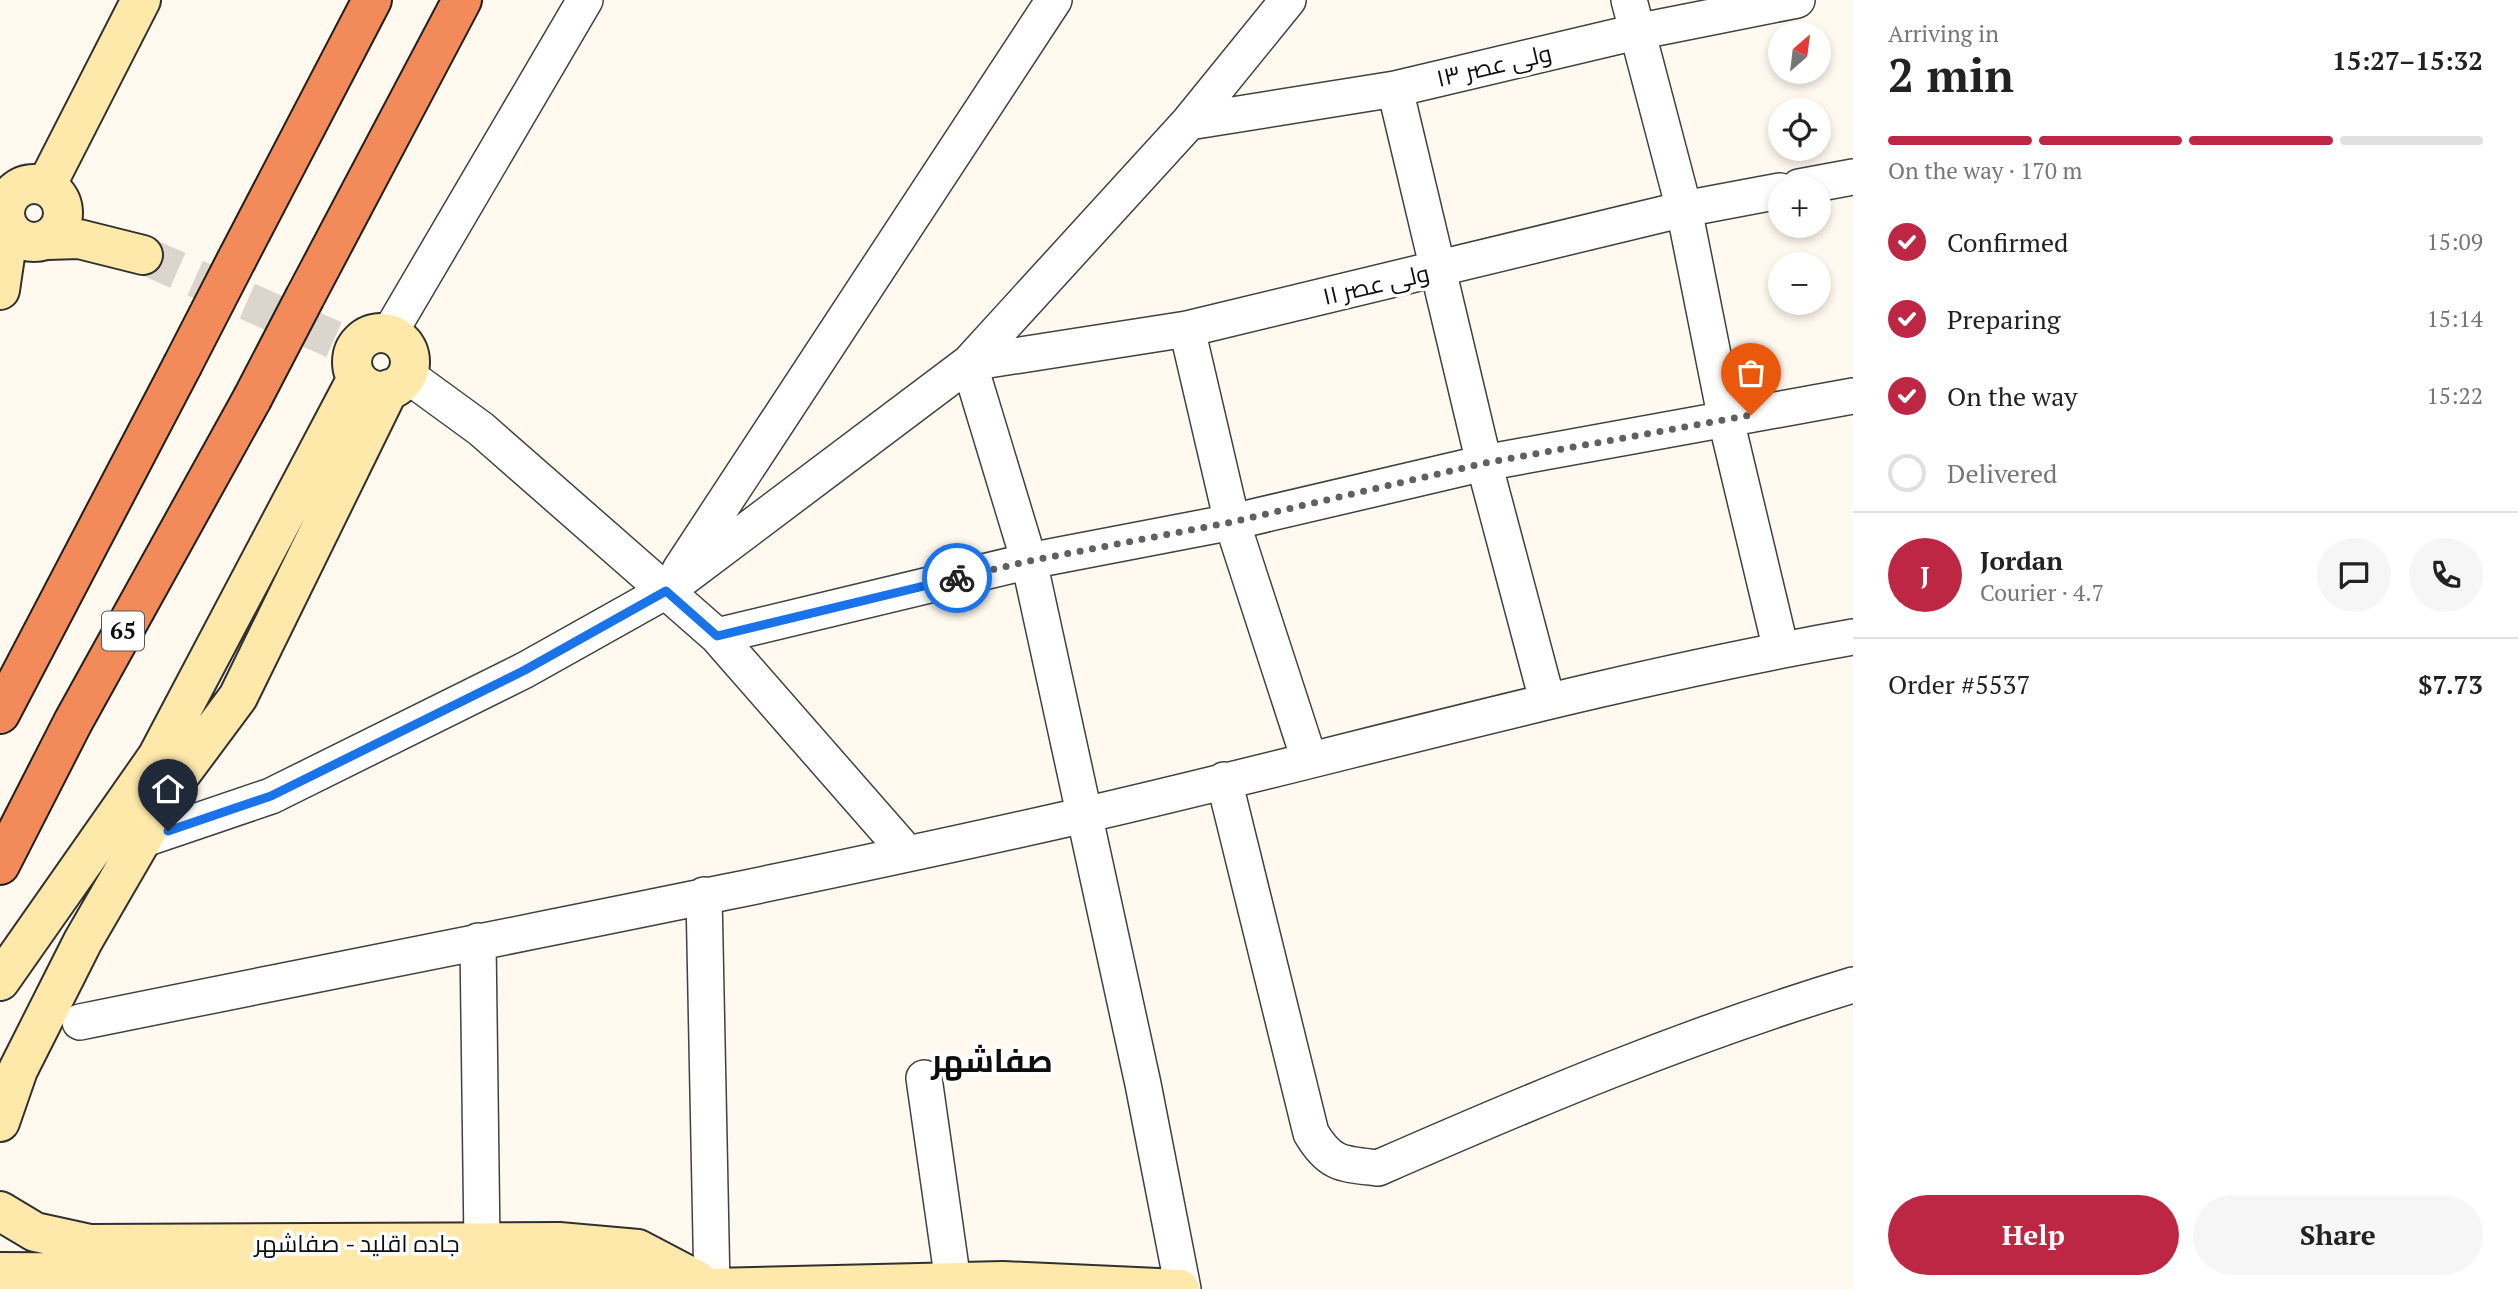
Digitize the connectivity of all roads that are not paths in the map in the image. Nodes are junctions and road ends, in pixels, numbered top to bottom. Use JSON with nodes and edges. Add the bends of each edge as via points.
{"nodes":[{"id":1,"x":141,"y":0,"type":"edge"},
{"id":2,"x":372,"y":0,"type":"edge"},
{"id":3,"x":462,"y":0,"type":"edge"},
{"id":4,"x":585,"y":0,"type":"edge"},
{"id":5,"x":1054,"y":0,"type":"edge"},
{"id":6,"x":1288,"y":0,"type":"edge"},
{"id":7,"x":1797,"y":0,"type":"edge"},
{"id":8,"x":1633,"y":16,"type":"edge"},
{"id":9,"x":1395,"y":89,"type":"junction"},
{"id":10,"x":1189,"y":122,"type":"junction"},
{"id":11,"x":1853,"y":177,"type":"edge"},
{"id":12,"x":1831,"y":181,"type":"edge"},
{"id":13,"x":1768,"y":193,"type":"edge"},
{"id":14,"x":54,"y":196,"type":"junction"},
{"id":15,"x":1684,"y":209,"type":"junction"},
{"id":16,"x":5,"y":216,"type":"junction"},
{"id":17,"x":42,"y":241,"type":"junction"},
{"id":18,"x":1437,"y":271,"type":"junction"},
{"id":19,"x":0,"y":290,"type":"edge"},
{"id":20,"x":1187,"y":329,"type":"junction"},
{"id":21,"x":389,"y":334,"type":"junction"},
{"id":22,"x":969,"y":363,"type":"junction"},
{"id":23,"x":384,"y":381,"type":"junction"},
{"id":24,"x":1853,"y":396,"type":"edge"},
{"id":25,"x":1726,"y":420,"type":"junction"},
{"id":26,"x":1485,"y":463,"type":"junction"},
{"id":27,"x":1232,"y":522,"type":"junction"},
{"id":28,"x":1029,"y":561,"type":"junction"},
{"id":29,"x":666,"y":591,"type":"junction"},
{"id":30,"x":717,"y":636,"type":"junction"},
{"id":31,"x":1853,"y":637,"type":"edge"},
{"id":32,"x":1781,"y":650,"type":"junction"},
{"id":33,"x":1547,"y":700,"type":"junction"},
{"id":34,"x":0,"y":714,"type":"edge"},
{"id":35,"x":1308,"y":759,"type":"junction"},
{"id":36,"x":1224,"y":780,"type":"junction"},
{"id":37,"x":1083,"y":815,"type":"junction"},
{"id":38,"x":143,"y":839,"type":"junction"},
{"id":39,"x":907,"y":853,"type":"junction"},
{"id":40,"x":80,"y":864,"type":"junction"},
{"id":41,"x":0,"y":865,"type":"edge"},
{"id":42,"x":705,"y":895,"type":"junction"},
{"id":43,"x":478,"y":941,"type":"junction"},
{"id":44,"x":0,"y":981,"type":"edge"},
{"id":45,"x":1853,"y":985,"type":"edge"},
{"id":46,"x":80,"y":1022,"type":"dead end"},
{"id":47,"x":924,"y":1078,"type":"dead end"},
{"id":48,"x":0,"y":1122,"type":"edge"},
{"id":49,"x":0,"y":1211,"type":"edge"},
{"id":50,"x":482,"y":1244,"type":"junction"},
{"id":51,"x":0,"y":1272,"type":"edge"},
{"id":52,"x":953,"y":1282,"type":"junction"},
{"id":53,"x":712,"y":1288,"type":"edge"},
{"id":54,"x":1181,"y":1289,"type":"edge"}],
"edges":[{"from":1,"to":14,"type":"street"},
{"from":2,"to":34,"type":"highway","bridge":true},
{"from":3,"to":41,"type":"highway","number":"65","bridge":true,"via":[[251,400],[72,722]]},
{"from":4,"to":21,"type":"street"},
{"from":5,"to":29,"type":"street"},
{"from":6,"to":10,"type":"street"},
{"from":7,"to":8,"type":"street","name":"ولی عصر ۱۳"},
{"from":8,"to":9,"type":"street","name":"ولی عصر ۱۳"},
{"from":8,"to":15,"type":"street"},
{"from":9,"to":10,"type":"street","name":"ولی عصر ۱۳"},
{"from":9,"to":18,"type":"street"},
{"from":10,"to":22,"type":"street"},
{"from":11,"to":12,"type":"street"},
{"from":13,"to":15,"type":"street","name":"ولی عصر ۱۱"},
{"from":14,"to":16,"type":"street","via":[[33,184],[16,191]]},
{"from":14,"to":17,"type":"street","via":[[61,226]]},
{"from":14,"to":17,"type":"street","via":[[143,255],[79,239]]},
{"from":15,"to":18,"type":"street","name":"ولی عصر ۱۱"},
{"from":15,"to":25,"type":"street"},
{"from":16,"to":17,"type":"street","via":[[19,238]]},
{"from":16,"to":19,"type":"street"},
{"from":17,"to":19,"type":"street"},
{"from":18,"to":20,"type":"street","name":"ولی عصر ۱۱"},
{"from":18,"to":26,"type":"street"},
{"from":20,"to":22,"type":"street","name":"ولی عصر ۱۱"},
{"from":20,"to":27,"type":"street"},
{"from":21,"to":23,"type":"street","via":[[405,345],[409,355]]},
{"from":21,"to":23,"type":"street","via":[[370,335],[356,346],[352,363]]},
{"from":22,"to":28,"type":"street"},
{"from":22,"to":29,"type":"street"},
{"from":23,"to":29,"type":"street","via":[[481,429]]},
{"from":23,"to":38,"type":"street","via":[[238,697],[177,779]]},
{"from":23,"to":40,"type":"street","via":[[157,757]]},
{"from":24,"to":25,"type":"street"},
{"from":25,"to":26,"type":"street"},
{"from":25,"to":32,"type":"street"},
{"from":26,"to":27,"type":"street"},
{"from":26,"to":33,"type":"street"},
{"from":27,"to":28,"type":"street"},
{"from":27,"to":35,"type":"street"},
{"from":28,"to":30,"type":"street"},
{"from":28,"to":37,"type":"street"},
{"from":29,"to":30,"type":"street"},
{"from":29,"to":38,"type":"street","via":[[525,670],[271,796]]},
{"from":30,"to":39,"type":"street"},
{"from":31,"to":32,"type":"street"},
{"from":32,"to":33,"type":"street"},
{"from":33,"to":35,"type":"street"},
{"from":35,"to":36,"type":"street"},
{"from":36,"to":37,"type":"street"},
{"from":36,"to":45,"type":"street","via":[[1311,1133],[1324,1155],[1348,1165],[1378,1168],[1556,1090]]},
{"from":37,"to":39,"type":"street"},
{"from":37,"to":54,"type":"street","via":[[1143,1084]]},
{"from":38,"to":40,"type":"street"},
{"from":38,"to":48,"type":"street","via":[[47,1012],[18,1070]]},
{"from":39,"to":42,"type":"street"},
{"from":40,"to":44,"type":"street"},
{"from":42,"to":43,"type":"street"},
{"from":42,"to":53,"type":"street"},
{"from":43,"to":46,"type":"street"},
{"from":43,"to":50,"type":"street"},
{"from":47,"to":52,"type":"street"},
{"from":49,"to":50,"type":"street","name":"جاده اقلید - صفاشهر","via":[[35,1232],[90,1244]]},
{"from":50,"to":53,"type":"street","name":"جاده اقلید - صفاشهر","via":[[559,1242],[638,1249]]},
{"from":51,"to":53,"type":"street","via":[[530,1275]]},
{"from":52,"to":53,"type":"street"},
{"from":52,"to":54,"type":"street"}]}
